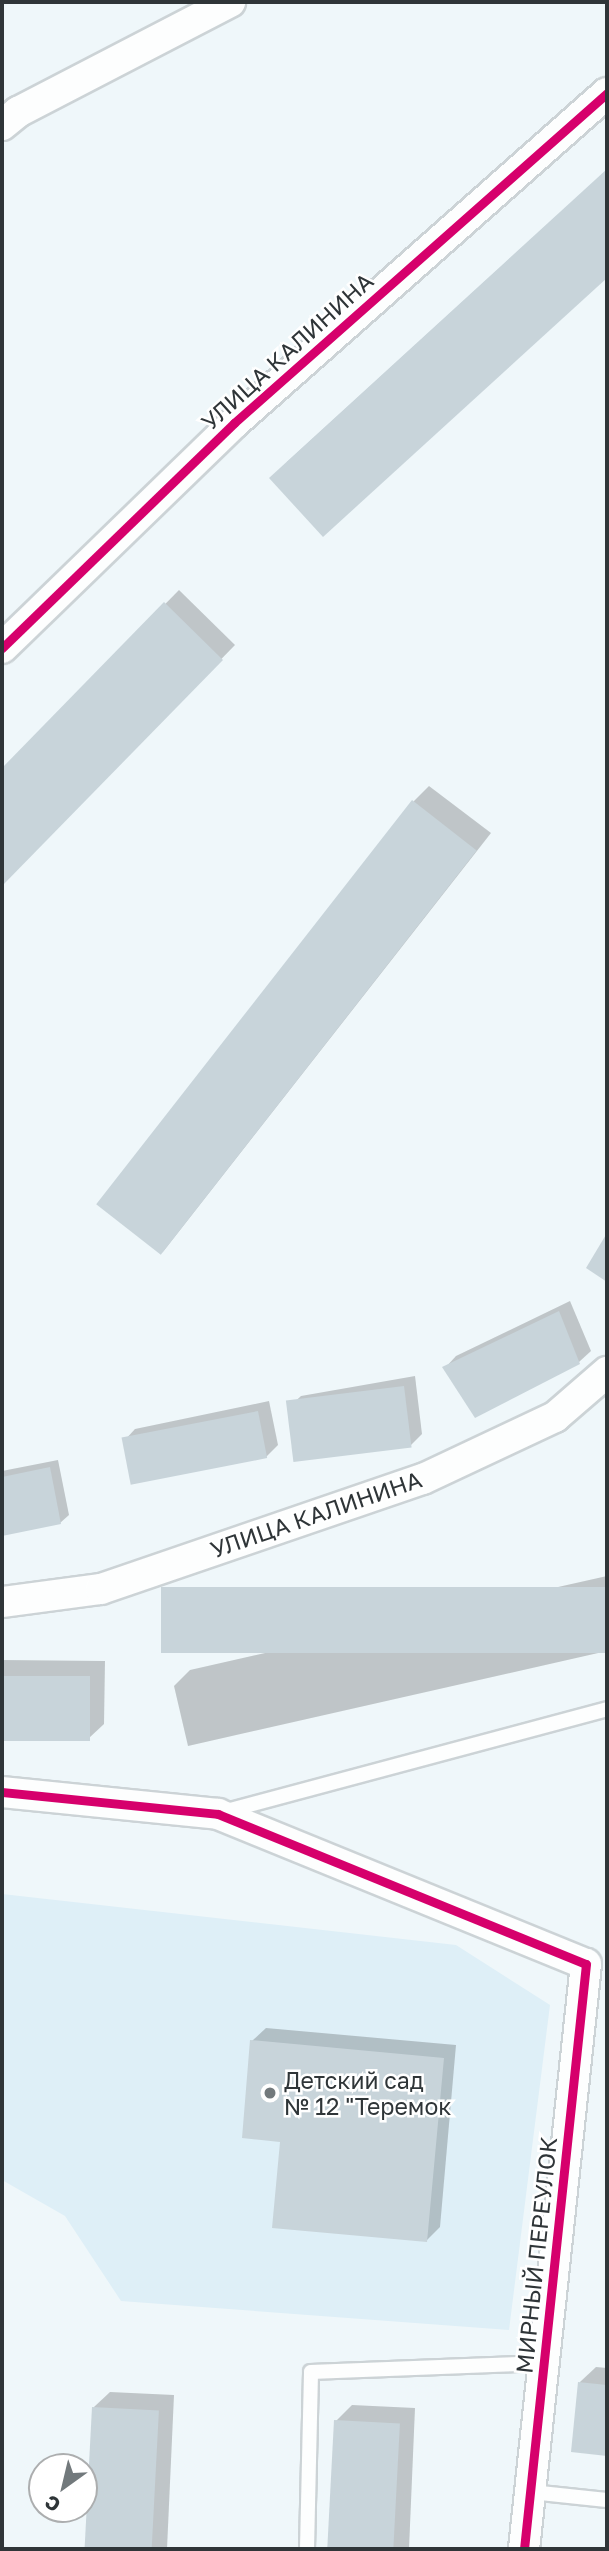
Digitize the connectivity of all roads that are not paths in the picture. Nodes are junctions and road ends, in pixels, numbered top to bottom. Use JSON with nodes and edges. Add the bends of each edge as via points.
{"nodes":[{"id":1,"x":230,"y":2,"type":"edge"},
{"id":2,"x":189,"y":12,"type":"edge"},
{"id":3,"x":607,"y":93,"type":"edge"},
{"id":4,"x":2,"y":125,"type":"edge"},
{"id":5,"x":2,"y":648,"type":"edge"},
{"id":6,"x":607,"y":1372,"type":"edge"},
{"id":7,"x":2,"y":1602,"type":"edge"},
{"id":8,"x":607,"y":1709,"type":"edge"},
{"id":9,"x":2,"y":1792,"type":"edge"},
{"id":10,"x":218,"y":1814,"type":"junction"},
{"id":11,"x":544,"y":2363,"type":"junction"},
{"id":12,"x":531,"y":2492,"type":"junction"},
{"id":13,"x":607,"y":2500,"type":"edge"},
{"id":14,"x":307,"y":2549,"type":"edge"},
{"id":15,"x":524,"y":2549,"type":"edge"}],
"edges":[{"from":1,"to":2,"type":"street"},
{"from":2,"to":4,"type":"street"},
{"from":3,"to":5,"type":"street","name":"УЛИЦА КАЛИНИНА","via":[[234,423]]},
{"from":6,"to":7,"type":"street","name":"УЛИЦА КАЛИНИНА","via":[[555,1417],[423,1479],[101,1588]]},
{"from":8,"to":10,"type":"lane"},
{"from":9,"to":10,"type":"street"},
{"from":10,"to":11,"type":"street","name":"МИРНЫЙ ПЕРЕУЛОК","via":[[586,1964]]},
{"from":11,"to":12,"type":"street","name":"МИРНЫЙ ПЕРЕУЛОК"},
{"from":11,"to":14,"type":"lane","via":[[311,2372]]},
{"from":12,"to":13,"type":"lane"},
{"from":12,"to":15,"type":"street","name":"МИРНЫЙ ПЕРЕУЛОК"}]}
